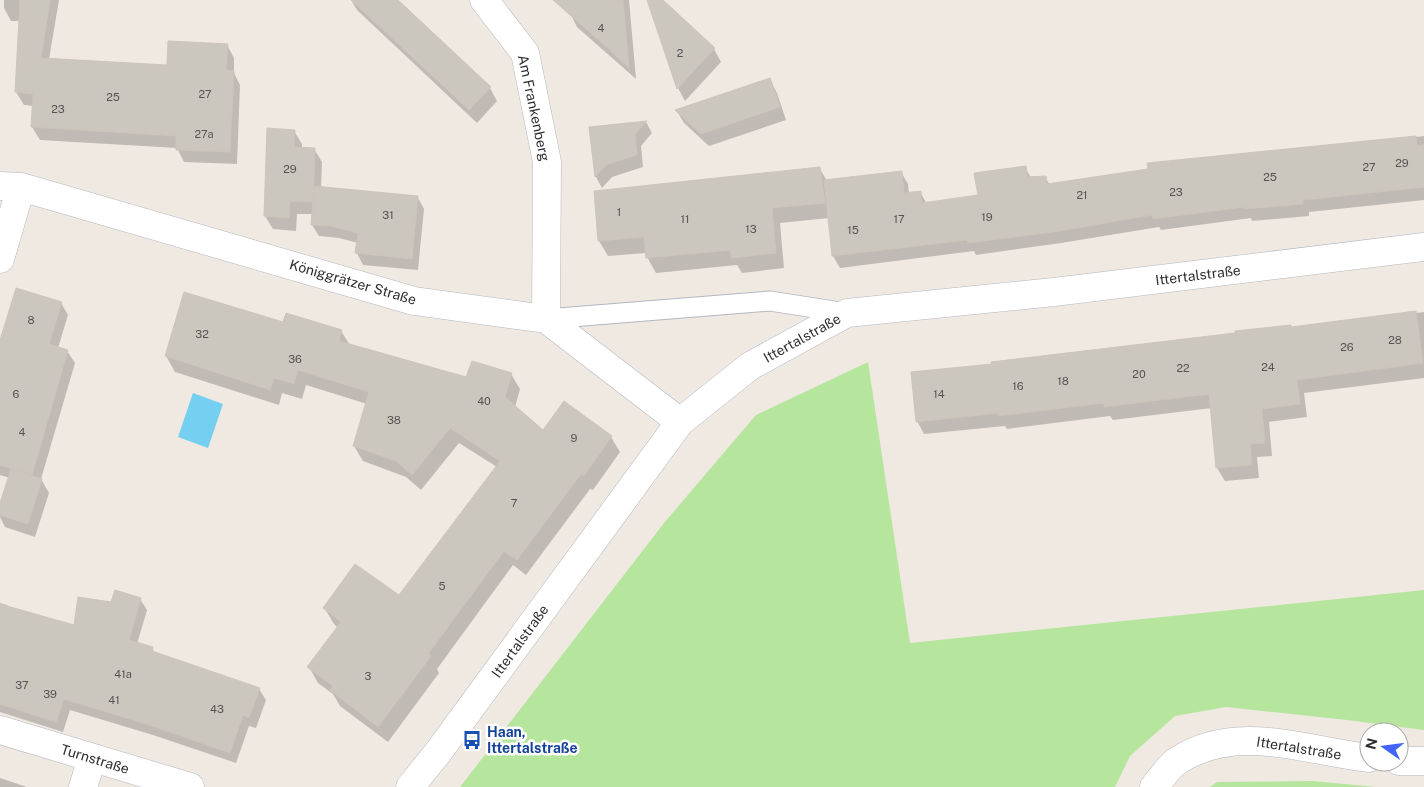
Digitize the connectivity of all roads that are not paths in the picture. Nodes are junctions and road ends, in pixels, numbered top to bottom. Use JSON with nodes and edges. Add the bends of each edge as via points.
{"nodes":[{"id":1,"x":484,"y":0,"type":"edge"},
{"id":2,"x":11,"y":187,"type":"edge"},
{"id":3,"x":1424,"y":247,"type":"edge"},
{"id":4,"x":0,"y":259,"type":"edge"},
{"id":5,"x":847,"y":313,"type":"junction"},
{"id":6,"x":546,"y":319,"type":"junction"},
{"id":7,"x":680,"y":422,"type":"junction"},
{"id":8,"x":0,"y":730,"type":"edge"},
{"id":9,"x":1359,"y":757,"type":"edge"},
{"id":10,"x":92,"y":758,"type":"junction"},
{"id":11,"x":1409,"y":761,"type":"edge"},
{"id":12,"x":1424,"y":761,"type":"edge"},
{"id":13,"x":83,"y":787,"type":"edge"},
{"id":14,"x":190,"y":787,"type":"edge"},
{"id":15,"x":410,"y":787,"type":"edge"},
{"id":16,"x":1154,"y":787,"type":"edge"}],
"edges":[{"from":1,"to":6,"type":"main road","name":"Am Frankenberg","via":[[524,53],[547,162]]},
{"from":2,"to":4,"type":"main road"},
{"from":2,"to":6,"type":"main road","name":"Königgrätzer Straße","via":[[414,301]]},
{"from":3,"to":5,"type":"main road","name":"Ittertalstraße","via":[[1054,292]]},
{"from":5,"to":6,"type":"lane","via":[[770,301]]},
{"from":5,"to":7,"type":"main road","name":"Ittertalstraße","via":[[750,366]]},
{"from":6,"to":7,"type":"main road","name":"Königgrätzer Straße"},
{"from":7,"to":15,"type":"main road","name":"Ittertalstraße"},
{"from":8,"to":10,"type":"main road","name":"Turnstraße"},
{"from":9,"to":16,"type":"main road","name":"Ittertalstraße","via":[[1270,741],[1236,740],[1205,748],[1176,762]]},
{"from":10,"to":13,"type":"main road"},
{"from":10,"to":14,"type":"main road","name":"Turnstraße"},
{"from":11,"to":12,"type":"main road"}]}
